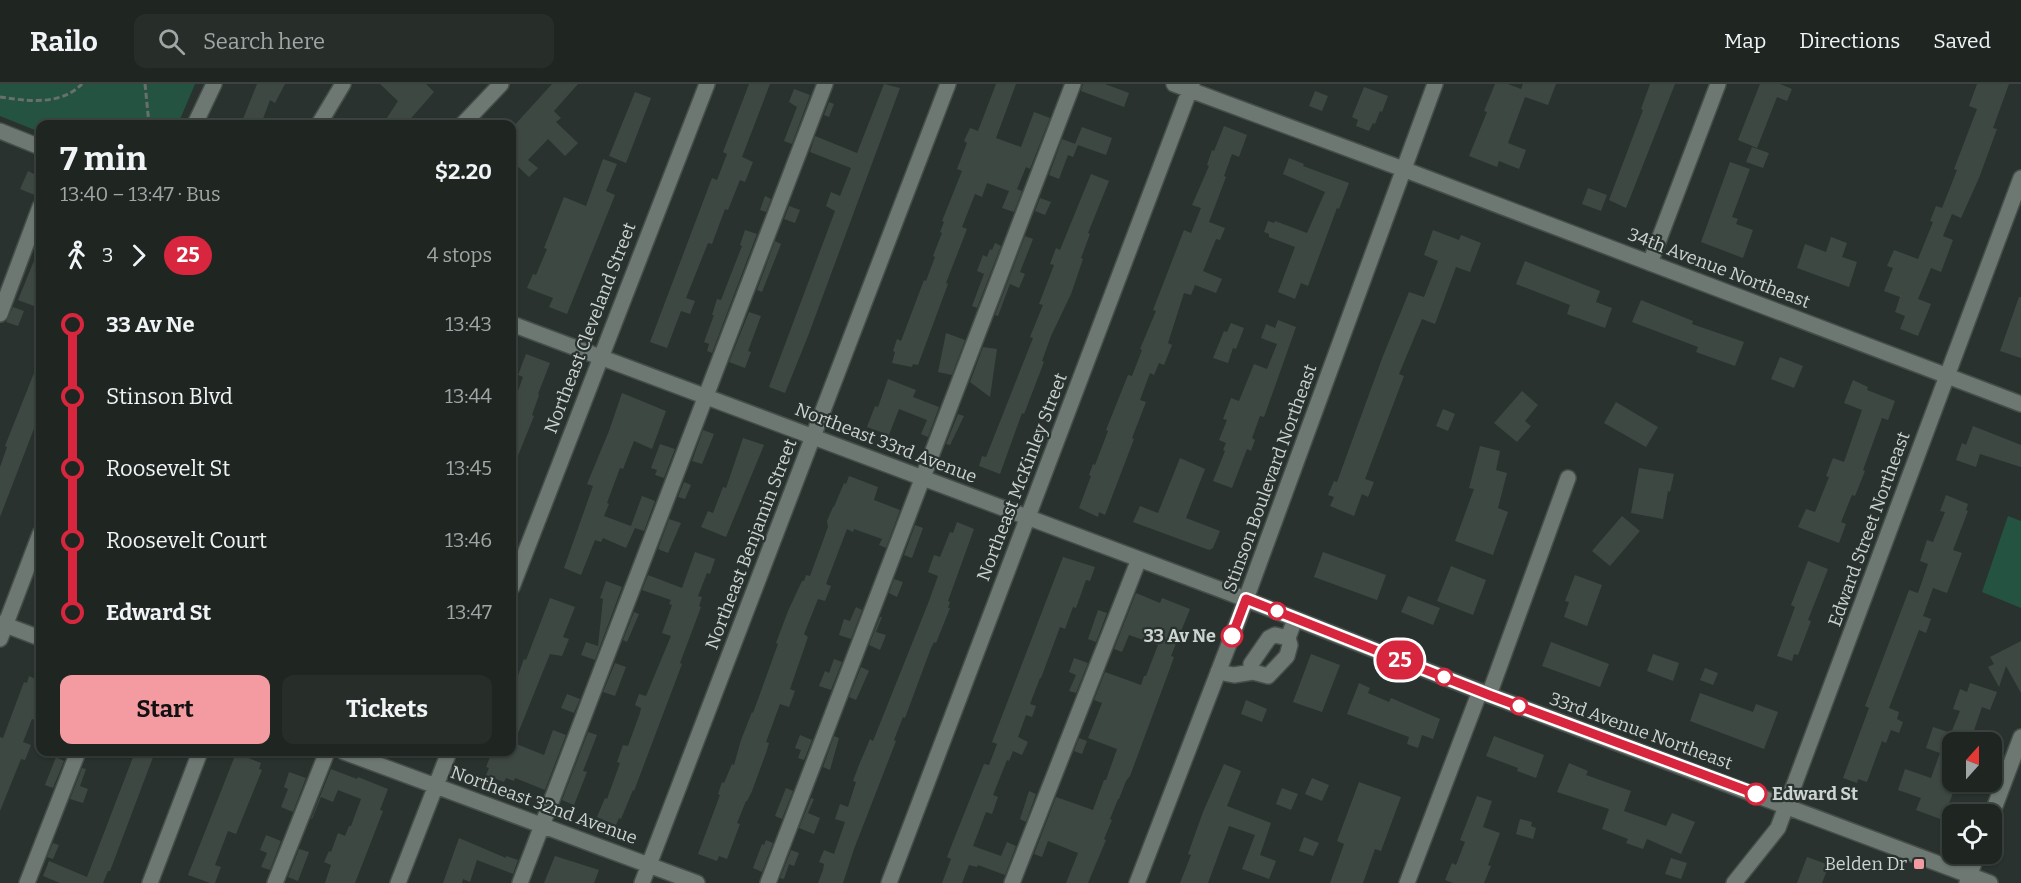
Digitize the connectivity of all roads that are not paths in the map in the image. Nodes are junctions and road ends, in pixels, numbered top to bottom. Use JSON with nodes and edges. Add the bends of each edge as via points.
{"nodes":[{"id":1,"x":214,"y":84,"type":"edge"},
{"id":2,"x":343,"y":84,"type":"edge"},
{"id":3,"x":501,"y":84,"type":"edge"},
{"id":4,"x":707,"y":84,"type":"edge"},
{"id":5,"x":825,"y":84,"type":"edge"},
{"id":6,"x":948,"y":84,"type":"edge"},
{"id":7,"x":1072,"y":84,"type":"edge"},
{"id":8,"x":1174,"y":84,"type":"edge"},
{"id":9,"x":1435,"y":84,"type":"edge"},
{"id":10,"x":1718,"y":84,"type":"edge"},
{"id":11,"x":1191,"y":87,"type":"edge"},
{"id":12,"x":197,"y":120,"type":"edge"},
{"id":13,"x":321,"y":120,"type":"edge"},
{"id":14,"x":467,"y":120,"type":"edge"},
{"id":15,"x":0,"y":131,"type":"edge"},
{"id":16,"x":36,"y":145,"type":"edge"},
{"id":17,"x":1403,"y":169,"type":"junction"},
{"id":18,"x":2021,"y":178,"type":"edge"},
{"id":19,"x":36,"y":218,"type":"edge"},
{"id":20,"x":1650,"y":263,"type":"junction"},
{"id":21,"x":0,"y":314,"type":"edge"},
{"id":22,"x":516,"y":325,"type":"edge"},
{"id":23,"x":601,"y":357,"type":"junction"},
{"id":24,"x":1947,"y":376,"type":"junction"},
{"id":25,"x":706,"y":396,"type":"junction"},
{"id":26,"x":2021,"y":404,"type":"edge"},
{"id":27,"x":812,"y":436,"type":"junction"},
{"id":28,"x":922,"y":477,"type":"junction"},
{"id":29,"x":1568,"y":478,"type":"dead end"},
{"id":30,"x":1028,"y":517,"type":"junction"},
{"id":31,"x":36,"y":544,"type":"edge"},
{"id":32,"x":1139,"y":558,"type":"junction"},
{"id":33,"x":516,"y":577,"type":"edge"},
{"id":34,"x":1246,"y":599,"type":"junction"},
{"id":35,"x":1295,"y":618,"type":"junction"},
{"id":36,"x":2,"y":629,"type":"edge"},
{"id":37,"x":36,"y":637,"type":"edge"},
{"id":38,"x":1288,"y":638,"type":"junction"},
{"id":39,"x":1218,"y":672,"type":"junction"},
{"id":40,"x":1253,"y":672,"type":"junction"},
{"id":41,"x":1484,"y":693,"type":"junction"},
{"id":42,"x":2021,"y":737,"type":"edge"},
{"id":43,"x":76,"y":756,"type":"edge"},
{"id":44,"x":198,"y":756,"type":"edge"},
{"id":45,"x":325,"y":756,"type":"edge"},
{"id":46,"x":355,"y":756,"type":"edge"},
{"id":47,"x":447,"y":756,"type":"edge"},
{"id":48,"x":436,"y":786,"type":"junction"},
{"id":49,"x":1996,"y":804,"type":"edge"},
{"id":50,"x":1786,"y":806,"type":"junction"},
{"id":51,"x":542,"y":825,"type":"junction"},
{"id":52,"x":1973,"y":864,"type":"edge"},
{"id":53,"x":649,"y":865,"type":"junction"},
{"id":54,"x":1968,"y":879,"type":"edge"},
{"id":55,"x":27,"y":883,"type":"edge"},
{"id":56,"x":150,"y":883,"type":"edge"},
{"id":57,"x":275,"y":883,"type":"edge"},
{"id":58,"x":398,"y":883,"type":"edge"},
{"id":59,"x":520,"y":883,"type":"edge"},
{"id":60,"x":642,"y":883,"type":"edge"},
{"id":61,"x":697,"y":883,"type":"edge"},
{"id":62,"x":768,"y":883,"type":"edge"},
{"id":63,"x":889,"y":883,"type":"edge"},
{"id":64,"x":1012,"y":883,"type":"edge"},
{"id":65,"x":1137,"y":883,"type":"edge"},
{"id":66,"x":1407,"y":883,"type":"edge"},
{"id":67,"x":1734,"y":883,"type":"edge"},
{"id":68,"x":1990,"y":883,"type":"edge"}],
"edges":[{"from":1,"to":12,"type":"street"},
{"from":2,"to":13,"type":"street"},
{"from":3,"to":14,"type":"street"},
{"from":4,"to":23,"type":"street","name":"Northeast Cleveland Street"},
{"from":5,"to":25,"type":"street"},
{"from":6,"to":27,"type":"street","name":"Northeast Benjamin Street"},
{"from":7,"to":28,"type":"street"},
{"from":8,"to":11,"type":"street","name":"34th Avenue Northeast"},
{"from":9,"to":17,"type":"street","name":"Stinson Boulevard Northeast"},
{"from":10,"to":20,"type":"street"},
{"from":11,"to":17,"type":"street","name":"34th Avenue Northeast"},
{"from":11,"to":30,"type":"street","name":"Northeast McKinley Street"},
{"from":15,"to":16,"type":"street"},
{"from":17,"to":20,"type":"street","name":"34th Avenue Northeast"},
{"from":17,"to":34,"type":"street","name":"Stinson Boulevard Northeast"},
{"from":18,"to":24,"type":"street","name":"Edward Street Northeast"},
{"from":19,"to":21,"type":"street"},
{"from":20,"to":24,"type":"street","name":"34th Avenue Northeast"},
{"from":22,"to":23,"type":"street","name":"Northeast 33rd Avenue"},
{"from":23,"to":25,"type":"street","name":"Northeast 33rd Avenue"},
{"from":23,"to":33,"type":"street","name":"Northeast Cleveland Street"},
{"from":24,"to":26,"type":"street","name":"34th Avenue Northeast"},
{"from":24,"to":50,"type":"street","name":"Edward Street Northeast"},
{"from":25,"to":27,"type":"street","name":"Northeast 33rd Avenue"},
{"from":25,"to":51,"type":"street"},
{"from":27,"to":28,"type":"street","name":"Northeast 33rd Avenue"},
{"from":27,"to":53,"type":"street","name":"Northeast Benjamin Street"},
{"from":28,"to":30,"type":"street","name":"Northeast 33rd Avenue"},
{"from":28,"to":62,"type":"street"},
{"from":29,"to":41,"type":"street"},
{"from":30,"to":32,"type":"street","name":"Northeast 33rd Avenue"},
{"from":30,"to":63,"type":"street","name":"Northeast McKinley Street"},
{"from":31,"to":36,"type":"street"},
{"from":32,"to":34,"type":"street","name":"Northeast 33rd Avenue"},
{"from":32,"to":64,"type":"street"},
{"from":34,"to":35,"type":"street","name":"33rd Avenue Northeast"},
{"from":34,"to":39,"type":"street","name":"Stinson Boulevard Northeast"},
{"from":35,"to":38,"type":"street"},
{"from":35,"to":41,"type":"street","name":"33rd Avenue Northeast"},
{"from":36,"to":37,"type":"street"},
{"from":38,"to":40,"type":"street","via":[[1269,638],[1251,664]]},
{"from":38,"to":40,"type":"street","via":[[1287,656],[1280,665],[1268,676]]},
{"from":39,"to":40,"type":"street"},
{"from":39,"to":65,"type":"street","name":"Stinson Boulevard Northeast"},
{"from":41,"to":50,"type":"street","name":"33rd Avenue Northeast"},
{"from":41,"to":66,"type":"street"},
{"from":42,"to":49,"type":"street"},
{"from":43,"to":55,"type":"street"},
{"from":44,"to":56,"type":"street"},
{"from":45,"to":57,"type":"street"},
{"from":46,"to":48,"type":"street","name":"Northeast 32nd Avenue"},
{"from":47,"to":48,"type":"street"},
{"from":48,"to":51,"type":"street","name":"Northeast 32nd Avenue"},
{"from":48,"to":58,"type":"street"},
{"from":50,"to":54,"type":"street","name":"33rd Avenue Northeast"},
{"from":50,"to":67,"type":"street","name":"Edward Street Northeast","via":[[1778,828]]},
{"from":51,"to":53,"type":"street","name":"Northeast 32nd Avenue"},
{"from":51,"to":59,"type":"street"},
{"from":52,"to":54,"type":"street"},
{"from":53,"to":60,"type":"street","name":"Northeast Benjamin Street"},
{"from":53,"to":61,"type":"street","name":"Northeast 32nd Avenue"},
{"from":54,"to":68,"type":"street","name":"33rd Avenue Northeast"}]}
